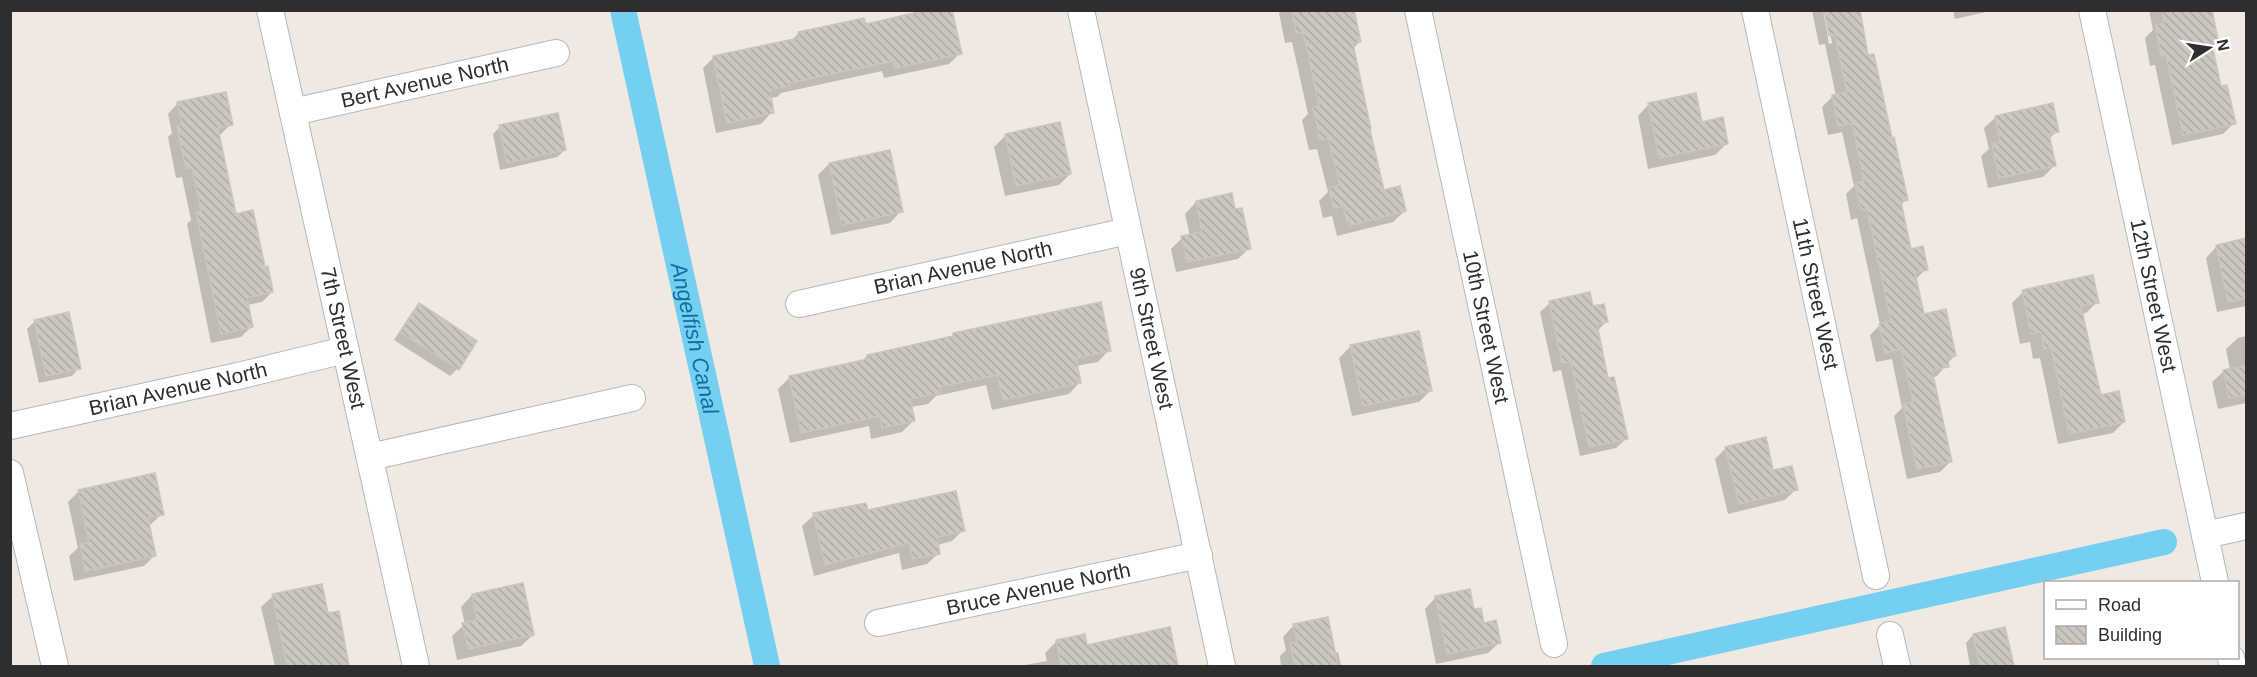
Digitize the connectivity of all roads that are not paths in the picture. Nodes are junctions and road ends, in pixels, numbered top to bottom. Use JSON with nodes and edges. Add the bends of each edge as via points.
{"nodes":[{"id":1,"x":270,"y":10,"type":"edge"},
{"id":2,"x":1081,"y":10,"type":"edge"},
{"id":3,"x":1418,"y":10,"type":"edge"},
{"id":4,"x":1755,"y":10,"type":"edge"},
{"id":5,"x":2092,"y":10,"type":"edge"},
{"id":6,"x":556,"y":53,"type":"dead end"},
{"id":7,"x":293,"y":112,"type":"junction"},
{"id":8,"x":1128,"y":231,"type":"junction"},
{"id":9,"x":799,"y":304,"type":"dead end"},
{"id":10,"x":345,"y":350,"type":"junction"},
{"id":11,"x":632,"y":398,"type":"dead end"},
{"id":12,"x":10,"y":426,"type":"edge"},
{"id":13,"x":370,"y":457,"type":"junction"},
{"id":14,"x":10,"y":473,"type":"edge"},
{"id":15,"x":2247,"y":526,"type":"edge"},
{"id":16,"x":2205,"y":535,"type":"junction"},
{"id":17,"x":1199,"y":555,"type":"junction"},
{"id":18,"x":1876,"y":576,"type":"dead end"},
{"id":19,"x":2215,"y":581,"type":"edge"},
{"id":20,"x":878,"y":623,"type":"dead end"},
{"id":21,"x":1890,"y":635,"type":"dead end"},
{"id":22,"x":1554,"y":644,"type":"dead end"},
{"id":23,"x":55,"y":666,"type":"edge"},
{"id":24,"x":416,"y":666,"type":"edge"},
{"id":25,"x":1222,"y":666,"type":"edge"},
{"id":26,"x":1897,"y":666,"type":"edge"}],
"edges":[{"from":1,"to":7,"type":"street","name":"7th Street West"},
{"from":2,"to":8,"type":"street","name":"9th Street West"},
{"from":3,"to":22,"type":"street","name":"10th Street West"},
{"from":4,"to":18,"type":"street","name":"11th Street West"},
{"from":5,"to":16,"type":"street","name":"12th Street West"},
{"from":6,"to":7,"type":"street","name":"Bert Avenue North"},
{"from":7,"to":10,"type":"street","name":"7th Street West"},
{"from":8,"to":9,"type":"street","name":"Brian Avenue North"},
{"from":8,"to":17,"type":"street","name":"9th Street West"},
{"from":10,"to":12,"type":"street","name":"Brian Avenue North"},
{"from":10,"to":13,"type":"street","name":"7th Street West"},
{"from":11,"to":13,"type":"street"},
{"from":13,"to":24,"type":"street","name":"7th Street West"},
{"from":14,"to":23,"type":"street"},
{"from":15,"to":16,"type":"street"},
{"from":16,"to":19,"type":"street","name":"12th Street West"},
{"from":17,"to":20,"type":"street","name":"Bruce Avenue North"},
{"from":17,"to":25,"type":"street","name":"9th Street West"},
{"from":21,"to":26,"type":"street"}]}
